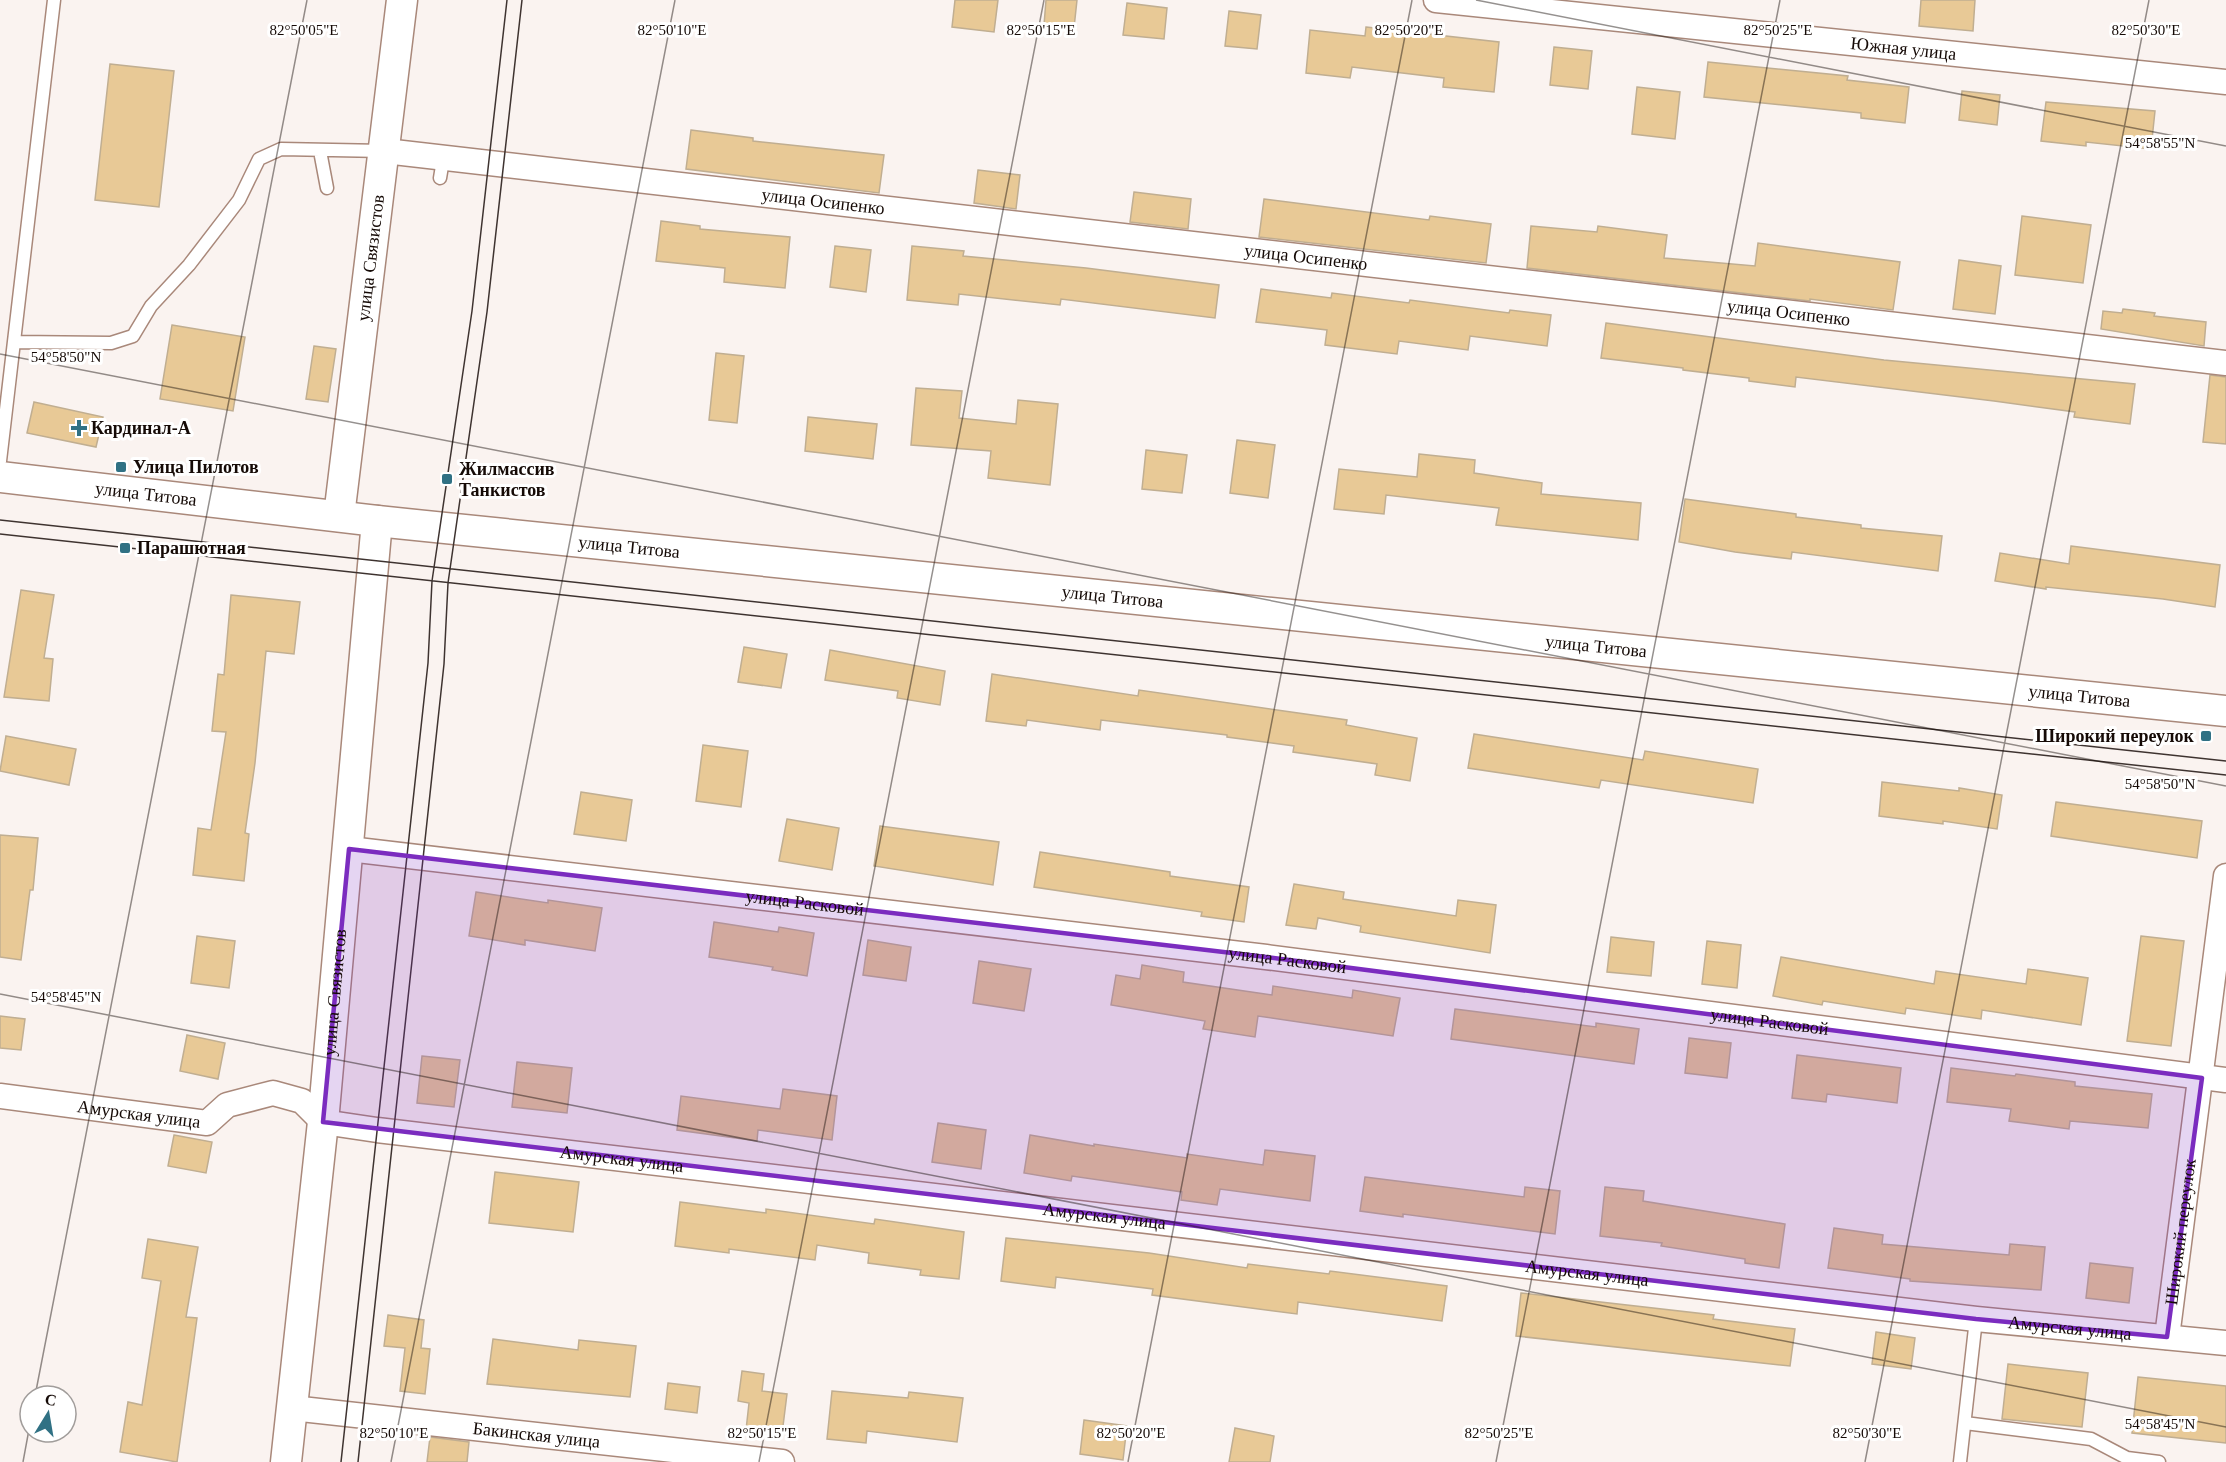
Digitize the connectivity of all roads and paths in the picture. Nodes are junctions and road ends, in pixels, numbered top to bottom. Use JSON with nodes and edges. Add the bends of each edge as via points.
{"nodes":[{"id":1,"x":54,"y":0,"type":"edge"},
{"id":2,"x":402,"y":0,"type":"edge"},
{"id":3,"x":1436,"y":0,"type":"edge"},
{"id":4,"x":2226,"y":82,"type":"edge"},
{"id":5,"x":320,"y":151,"type":"junction"},
{"id":6,"x":386,"y":151,"type":"junction"},
{"id":7,"x":327,"y":188,"type":"dead end"},
{"id":8,"x":15,"y":342,"type":"junction"},
{"id":9,"x":2226,"y":363,"type":"edge"},
{"id":10,"x":5,"y":374,"type":"edge"},
{"id":11,"x":0,"y":461,"type":"edge"},
{"id":12,"x":0,"y":477,"type":"edge"},
{"id":13,"x":339,"y":516,"type":"junction"},
{"id":14,"x":377,"y":521,"type":"junction"},
{"id":15,"x":2226,"y":711,"type":"edge"},
{"id":16,"x":349,"y":849,"type":"junction"},
{"id":17,"x":2226,"y":876,"type":"edge"},
{"id":18,"x":2202,"y":1078,"type":"junction"},
{"id":19,"x":2226,"y":1080,"type":"edge"},
{"id":20,"x":0,"y":1096,"type":"edge"},
{"id":21,"x":323,"y":1122,"type":"junction"},
{"id":22,"x":1976,"y":1319,"type":"junction"},
{"id":23,"x":2167,"y":1337,"type":"junction"},
{"id":24,"x":2226,"y":1343,"type":"edge"},
{"id":25,"x":292,"y":1408,"type":"junction"},
{"id":26,"x":1965,"y":1423,"type":"junction"},
{"id":27,"x":286,"y":1462,"type":"edge"},
{"id":28,"x":782,"y":1462,"type":"edge"},
{"id":29,"x":1960,"y":1462,"type":"edge"},
{"id":30,"x":2159,"y":1462,"type":"edge"}],
"edges":[{"from":1,"to":8,"type":"lane"},
{"from":2,"to":6,"type":"street","name":"улица Связистов"},
{"from":3,"to":4,"type":"street","name":"Южная улица"},
{"from":5,"to":6,"type":"lane"},
{"from":5,"to":7,"type":"lane"},
{"from":5,"to":8,"type":"lane","via":[[280,149],[260,159],[239,200],[189,265],[151,306],[134,336],[111,343]]},
{"from":6,"to":9,"type":"street","name":"улица Осипенко","via":[[443,162]]},
{"from":6,"to":13,"type":"street","name":"улица Связистов"},
{"from":8,"to":10,"type":"lane"},
{"from":10,"to":11,"type":"lane"},
{"from":12,"to":13,"type":"street","name":"улица Титова"},
{"from":13,"to":14,"type":"street","name":"улица Титова"},
{"from":14,"to":15,"type":"street","name":"улица Титова"},
{"from":14,"to":16,"type":"street","name":"улица Связистов"},
{"from":16,"to":18,"type":"street","name":"улица Расковой","via":[[1254,956]]},
{"from":16,"to":21,"type":"street","name":"улица Связистов"},
{"from":17,"to":18,"type":"street","name":"Широкий переулок"},
{"from":18,"to":19,"type":"street","name":"улица Расковой"},
{"from":18,"to":23,"type":"street","name":"Широкий переулок"},
{"from":20,"to":21,"type":"street","name":"Амурская улица","via":[[207,1123],[227,1105],[273,1093],[302,1101]]},
{"from":21,"to":22,"type":"street","name":"Амурская улица"},
{"from":21,"to":25,"type":"street","name":"улица Связистов"},
{"from":22,"to":23,"type":"street","name":"Амурская улица"},
{"from":22,"to":26,"type":"lane"},
{"from":23,"to":24,"type":"street","name":"Амурская улица"},
{"from":25,"to":27,"type":"street","name":"улица Связистов"},
{"from":25,"to":28,"type":"street","name":"Бакинская улица"},
{"from":26,"to":29,"type":"lane"},
{"from":26,"to":30,"type":"lane","via":[[2091,1439],[2127,1458]]}]}
